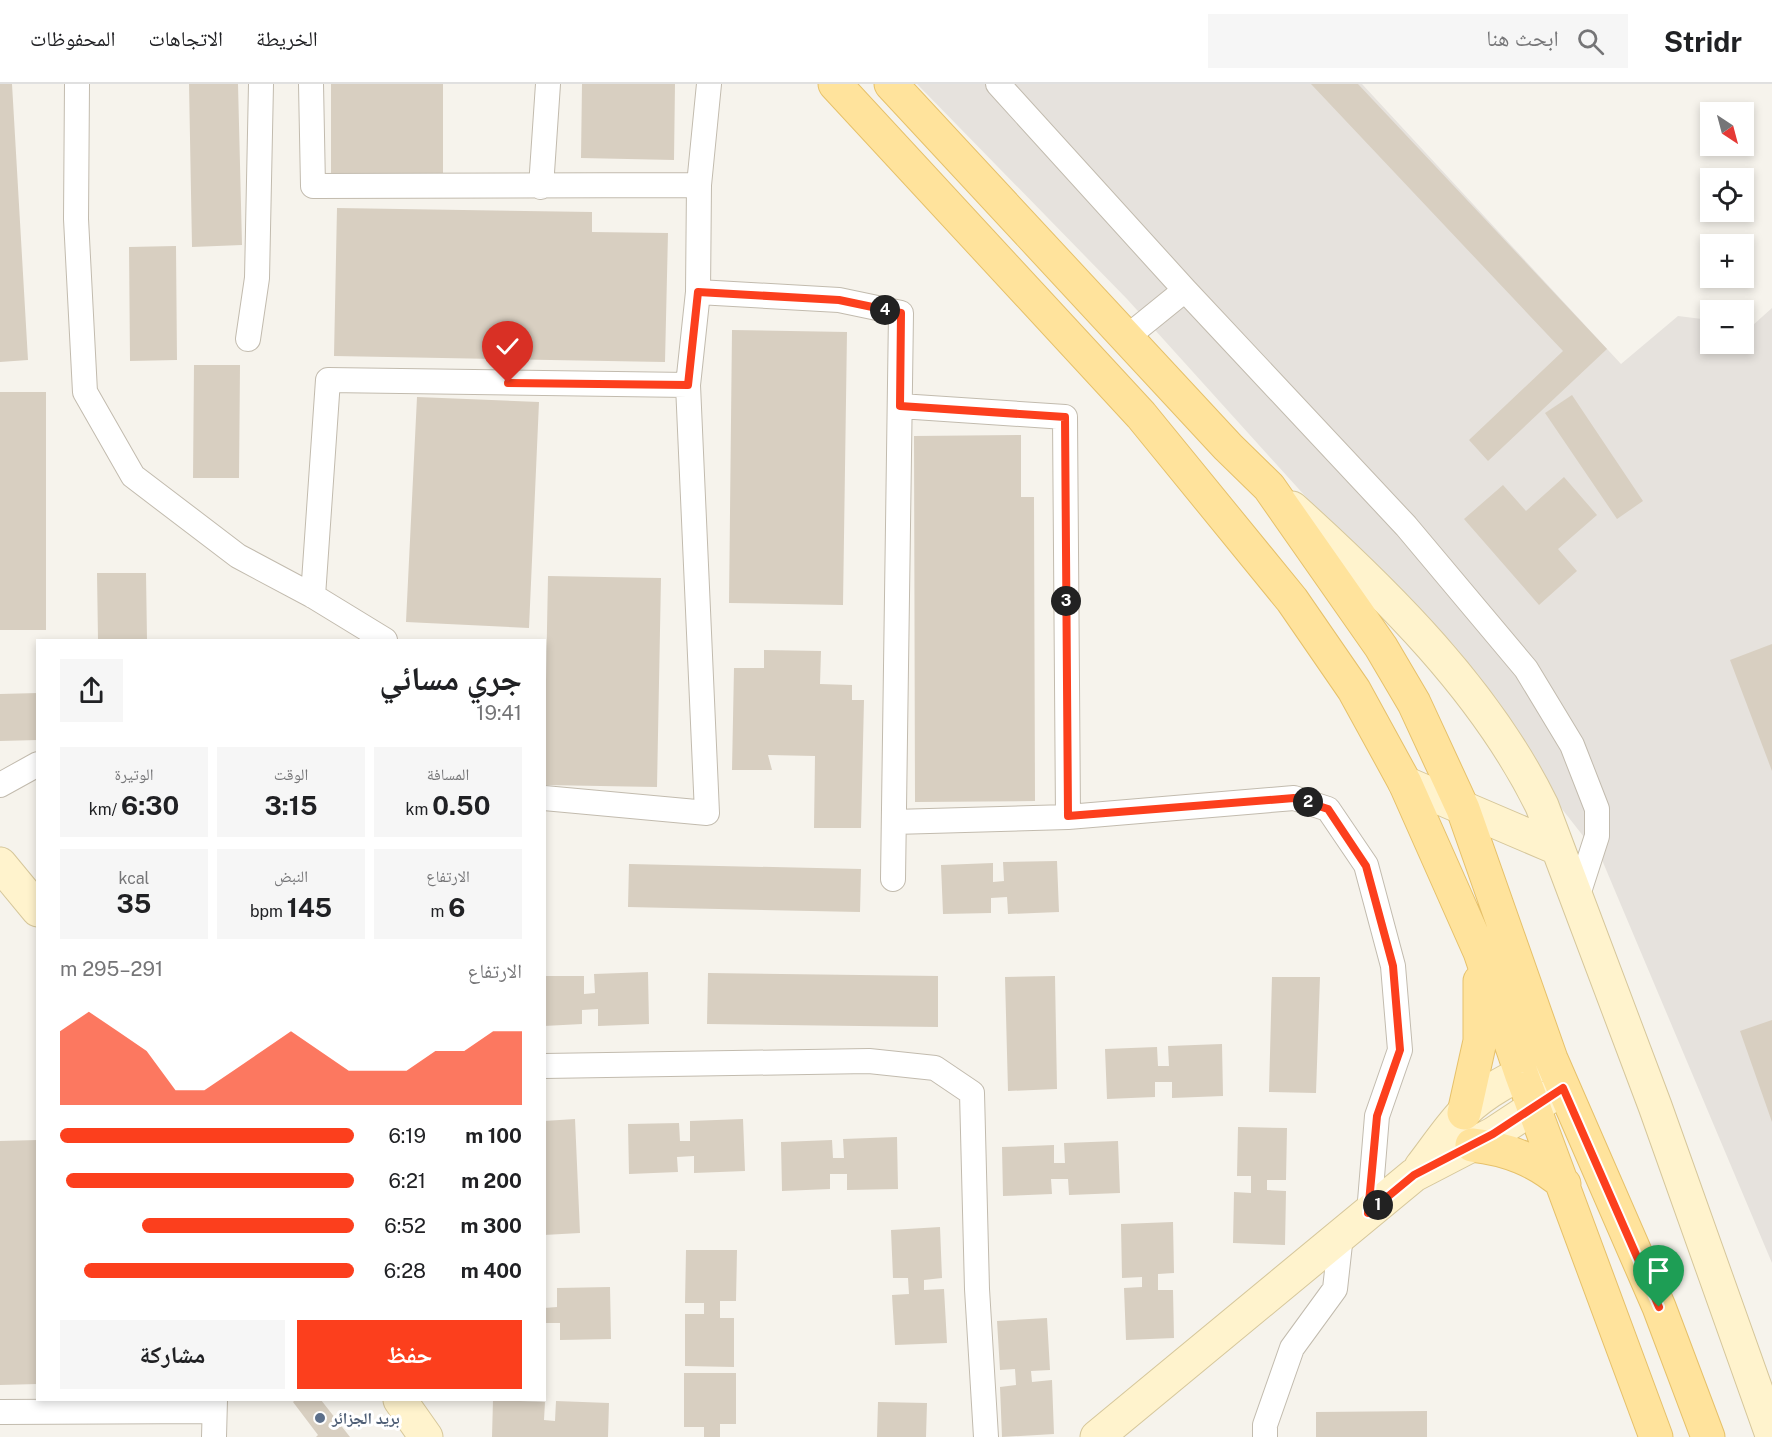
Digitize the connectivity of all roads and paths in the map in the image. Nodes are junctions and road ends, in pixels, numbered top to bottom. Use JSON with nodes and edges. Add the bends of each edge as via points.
{"nodes":[{"id":1,"x":77,"y":84,"type":"edge"},
{"id":2,"x":261,"y":84,"type":"edge"},
{"id":3,"x":311,"y":84,"type":"edge"},
{"id":4,"x":548,"y":84,"type":"edge"},
{"id":5,"x":709,"y":84,"type":"edge"},
{"id":6,"x":835,"y":84,"type":"edge"},
{"id":7,"x":891,"y":84,"type":"edge"},
{"id":8,"x":998,"y":84,"type":"edge"},
{"id":9,"x":699,"y":184,"type":"junction"},
{"id":10,"x":541,"y":187,"type":"junction"},
{"id":11,"x":1185,"y":290,"type":"junction"},
{"id":12,"x":698,"y":292,"type":"junction"},
{"id":13,"x":1127,"y":337,"type":"junction"},
{"id":14,"x":248,"y":339,"type":"dead end"},
{"id":15,"x":688,"y":385,"type":"junction"},
{"id":16,"x":900,"y":406,"type":"junction"},
{"id":17,"x":1269,"y":487,"type":"junction"},
{"id":18,"x":313,"y":597,"type":"junction"},
{"id":19,"x":383,"y":639,"type":"edge"},
{"id":20,"x":36,"y":765,"type":"edge"},
{"id":21,"x":1405,"y":783,"type":"junction"},
{"id":22,"x":0,"y":785,"type":"edge"},
{"id":23,"x":546,"y":798,"type":"edge"},
{"id":24,"x":1463,"y":809,"type":"junction"},
{"id":25,"x":1068,"y":816,"type":"junction"},
{"id":26,"x":894,"y":822,"type":"junction"},
{"id":27,"x":1557,"y":848,"type":"junction"},
{"id":28,"x":0,"y":864,"type":"edge"},
{"id":29,"x":893,"y":879,"type":"dead end"},
{"id":30,"x":1576,"y":901,"type":"junction"},
{"id":31,"x":36,"y":908,"type":"edge"},
{"id":32,"x":1480,"y":952,"type":"junction"},
{"id":33,"x":546,"y":1066,"type":"edge"},
{"id":34,"x":1521,"y":1073,"type":"junction"},
{"id":35,"x":1557,"y":1074,"type":"junction"},
{"id":36,"x":1535,"y":1107,"type":"junction"},
{"id":37,"x":1464,"y":1113,"type":"junction"},
{"id":38,"x":1472,"y":1145,"type":"junction"},
{"id":39,"x":1414,"y":1175,"type":"junction"},
{"id":40,"x":1564,"y":1184,"type":"junction"},
{"id":41,"x":1368,"y":1213,"type":"junction"},
{"id":42,"x":1341,"y":1235,"type":"junction"},
{"id":43,"x":401,"y":1401,"type":"edge"},
{"id":44,"x":215,"y":1405,"type":"edge"},
{"id":45,"x":0,"y":1412,"type":"edge"},
{"id":46,"x":1772,"y":1432,"type":"edge"},
{"id":47,"x":214,"y":1437,"type":"edge"},
{"id":48,"x":426,"y":1437,"type":"edge"},
{"id":49,"x":986,"y":1437,"type":"edge"},
{"id":50,"x":1096,"y":1437,"type":"edge"},
{"id":51,"x":1265,"y":1437,"type":"edge"},
{"id":52,"x":1656,"y":1437,"type":"edge"},
{"id":53,"x":1708,"y":1437,"type":"edge"}],
"edges":[{"from":1,"to":18,"type":"street","via":[[76,219],[85,392],[133,477],[238,556]]},
{"from":2,"to":14,"type":"street","via":[[257,278]]},
{"from":3,"to":10,"type":"street","via":[[313,186]]},
{"from":4,"to":10,"type":"street"},
{"from":5,"to":9,"type":"street"},
{"from":6,"to":21,"type":"main road","via":[[1141,415],[1292,600],[1354,690]]},
{"from":7,"to":13,"type":"main road"},
{"from":8,"to":11,"type":"street"},
{"from":9,"to":10,"type":"street"},
{"from":9,"to":12,"type":"street"},
{"from":11,"to":13,"type":"street"},
{"from":11,"to":30,"type":"street","via":[[1406,526],[1526,669],[1572,745],[1597,809],[1597,836]]},
{"from":12,"to":15,"type":"street"},
{"from":12,"to":16,"type":"street","via":[[839,300],[901,313]]},
{"from":13,"to":17,"type":"main road"},
{"from":15,"to":18,"type":"street","via":[[328,380]]},
{"from":15,"to":23,"type":"street","via":[[707,813]]},
{"from":16,"to":25,"type":"street","via":[[1065,417]]},
{"from":16,"to":26,"type":"street"},
{"from":17,"to":24,"type":"main road","via":[[1382,647],[1414,703]]},
{"from":17,"to":27,"type":"main road","via":[[1368,579],[1483,706],[1526,774]]},
{"from":18,"to":19,"type":"street"},
{"from":20,"to":22,"type":"street"},
{"from":21,"to":24,"type":"main road"},
{"from":21,"to":32,"type":"main road"},
{"from":24,"to":27,"type":"main road"},
{"from":24,"to":35,"type":"main road"},
{"from":25,"to":26,"type":"street"},
{"from":25,"to":41,"type":"street","via":[[1294,798],[1328,809],[1366,866],[1393,966],[1400,1050],[1377,1116]]},
{"from":26,"to":29,"type":"street"},
{"from":27,"to":30,"type":"main road"},
{"from":28,"to":31,"type":"main road"},
{"from":30,"to":46,"type":"main road","via":[[1655,1106]]},
{"from":32,"to":34,"type":"main road"},
{"from":32,"to":37,"type":"main road","via":[[1480,1041]]},
{"from":33,"to":49,"type":"street","via":[[869,1061],[935,1068],[972,1093]]},
{"from":34,"to":35,"type":"main road"},
{"from":34,"to":36,"type":"main road"},
{"from":34,"to":37,"type":"main road"},
{"from":35,"to":36,"type":"main road"},
{"from":35,"to":53,"type":"main road","via":[[1659,1307]]},
{"from":36,"to":38,"type":"main road"},
{"from":36,"to":40,"type":"main road"},
{"from":37,"to":39,"type":"main road"},
{"from":38,"to":39,"type":"main road"},
{"from":38,"to":40,"type":"main road","via":[[1512,1152]]},
{"from":39,"to":41,"type":"main road"},
{"from":40,"to":52,"type":"main road"},
{"from":41,"to":42,"type":"main road"},
{"from":42,"to":50,"type":"main road"},
{"from":42,"to":51,"type":"street","via":[[1335,1289],[1292,1348],[1265,1425]]},
{"from":43,"to":48,"type":"main road"},
{"from":44,"to":45,"type":"street"},
{"from":44,"to":47,"type":"street"}]}
